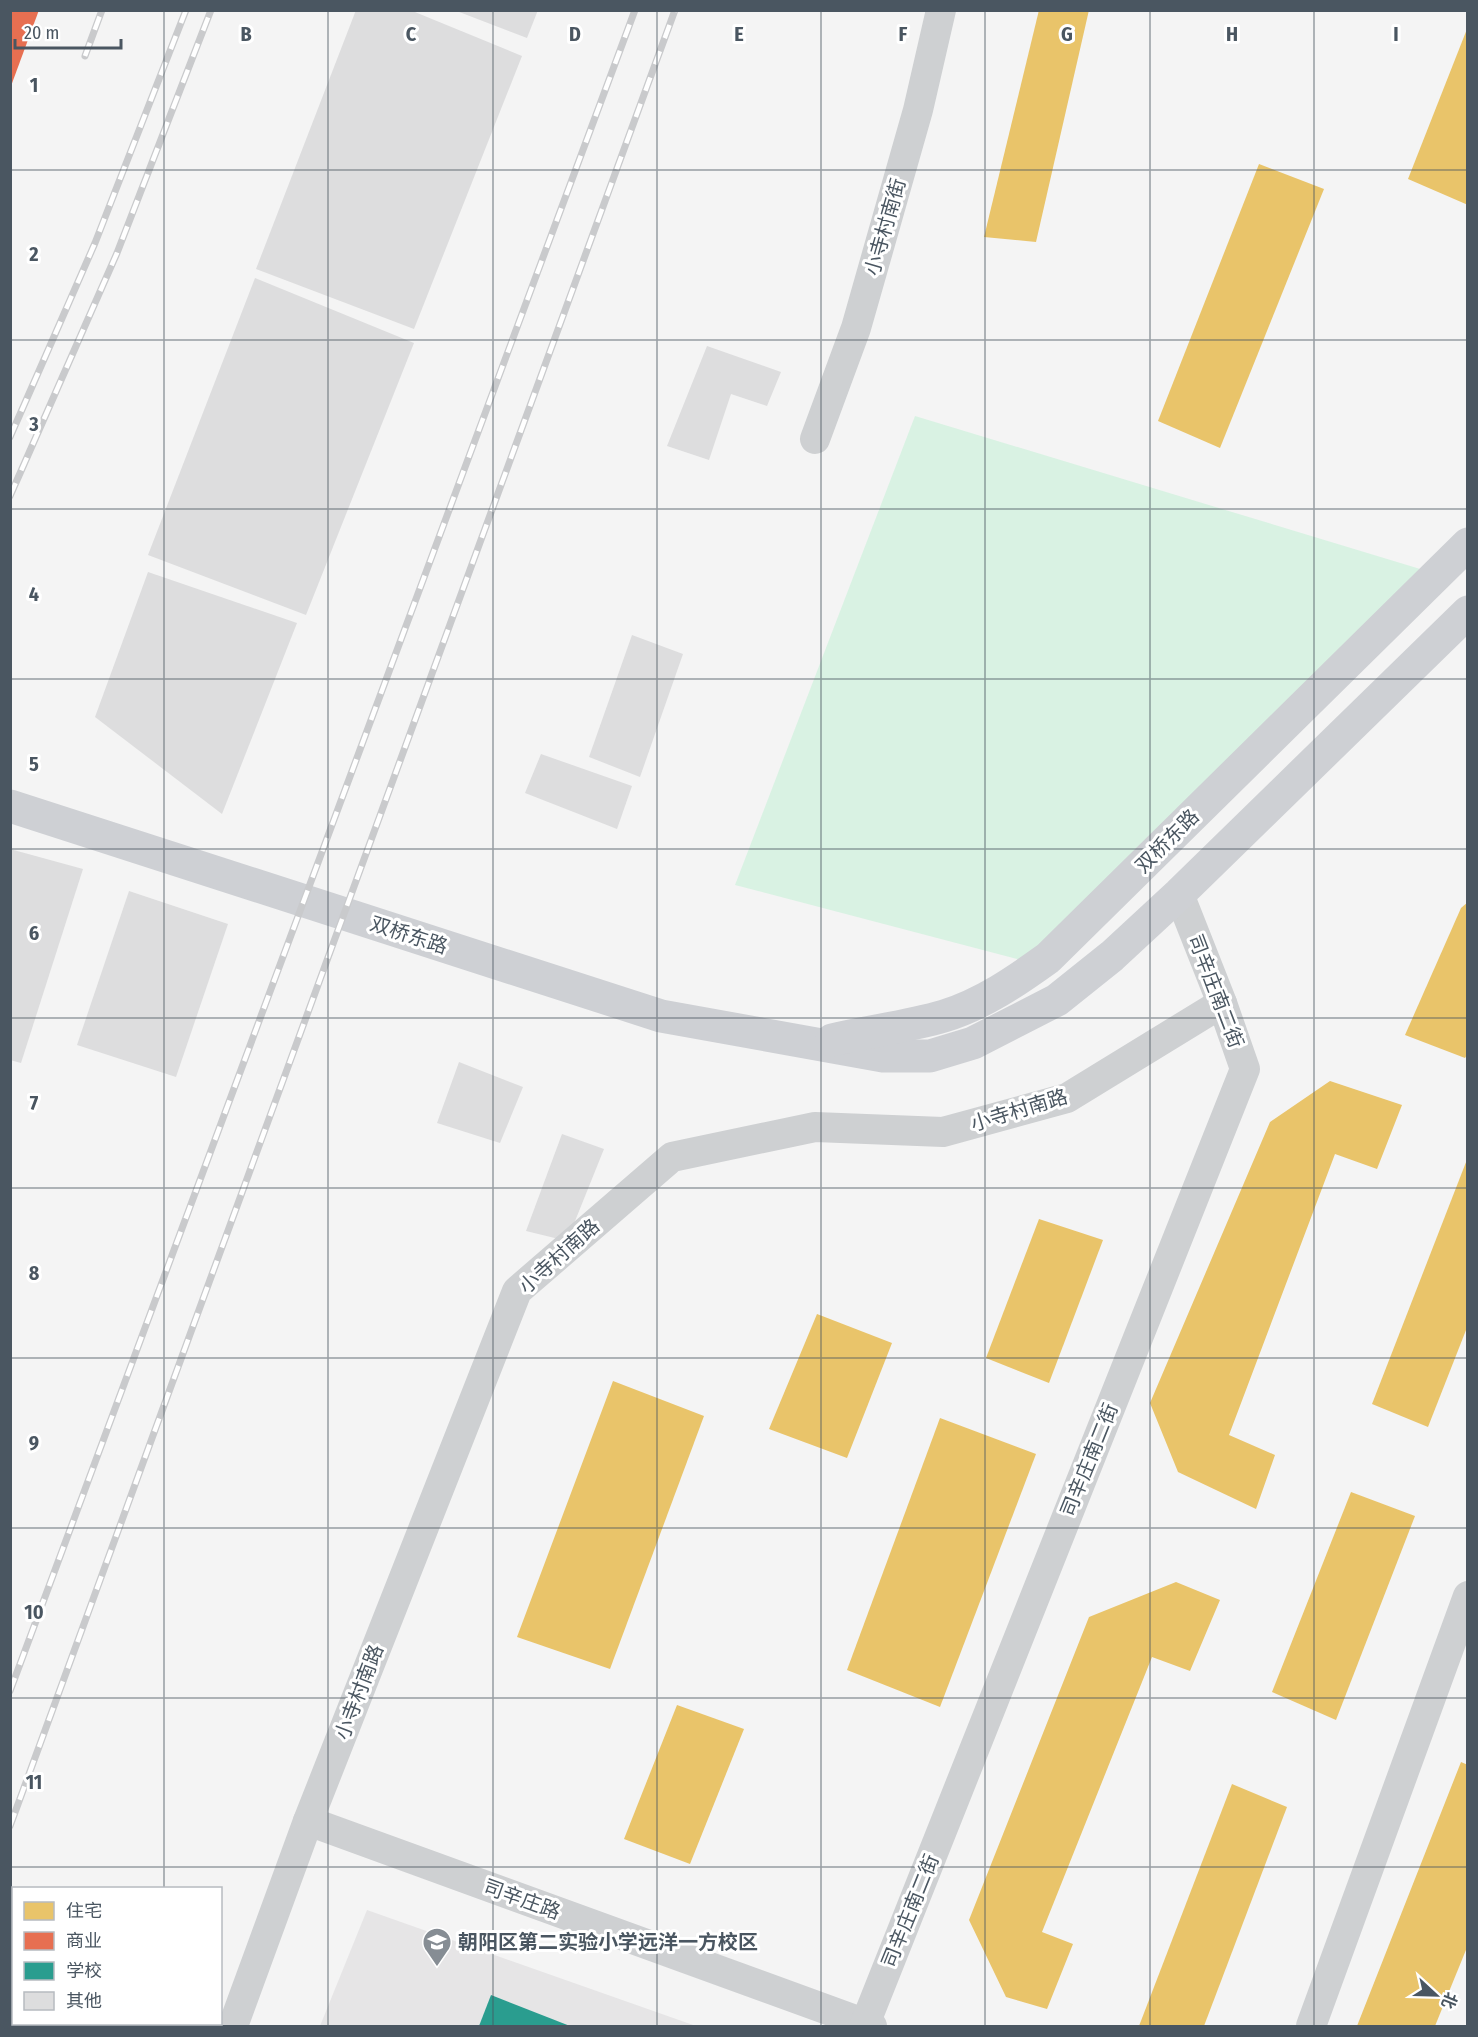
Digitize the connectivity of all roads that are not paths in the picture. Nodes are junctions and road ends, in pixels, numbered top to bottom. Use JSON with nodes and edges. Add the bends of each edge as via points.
{"nodes":[{"id":1,"x":941,"y":10,"type":"edge"},
{"id":2,"x":815,"y":439,"type":"dead end"},
{"id":3,"x":1467,"y":544,"type":"edge"},
{"id":4,"x":1467,"y":612,"type":"edge"},
{"id":5,"x":10,"y":806,"type":"edge"},
{"id":6,"x":1179,"y":894,"type":"junction"},
{"id":7,"x":1222,"y":1003,"type":"junction"},
{"id":8,"x":812,"y":1044,"type":"junction"},
{"id":9,"x":1467,"y":1596,"type":"edge"},
{"id":10,"x":308,"y":1821,"type":"junction"},
{"id":11,"x":868,"y":2025,"type":"edge"},
{"id":12,"x":233,"y":2026,"type":"edge"},
{"id":13,"x":1311,"y":2026,"type":"edge"}],
"edges":[{"from":1,"to":2,"type":"street","name":"小寺村南街","via":[[918,110],[856,328]]},
{"from":3,"to":8,"type":"street","name":"双桥东路","via":[[1048,958],[1005,989],[947,1016]]},
{"from":4,"to":6,"type":"street","name":"双桥东路"},
{"from":5,"to":8,"type":"street","name":"双桥东路","via":[[661,1016]]},
{"from":6,"to":7,"type":"street","name":"司辛庄南二街"},
{"from":6,"to":8,"type":"street","name":"双桥东路","via":[[1057,1000],[974,1043],[930,1056],[883,1056]]},
{"from":7,"to":10,"type":"street","name":"小寺村南路","via":[[1067,1098],[943,1132],[815,1127],[672,1157],[517,1291]]},
{"from":7,"to":11,"type":"street","name":"司辛庄南二街","via":[[1245,1069]]},
{"from":9,"to":13,"type":"street"},
{"from":10,"to":11,"type":"street","name":"司辛庄路"},
{"from":10,"to":12,"type":"street","name":"小寺村南路"}]}
